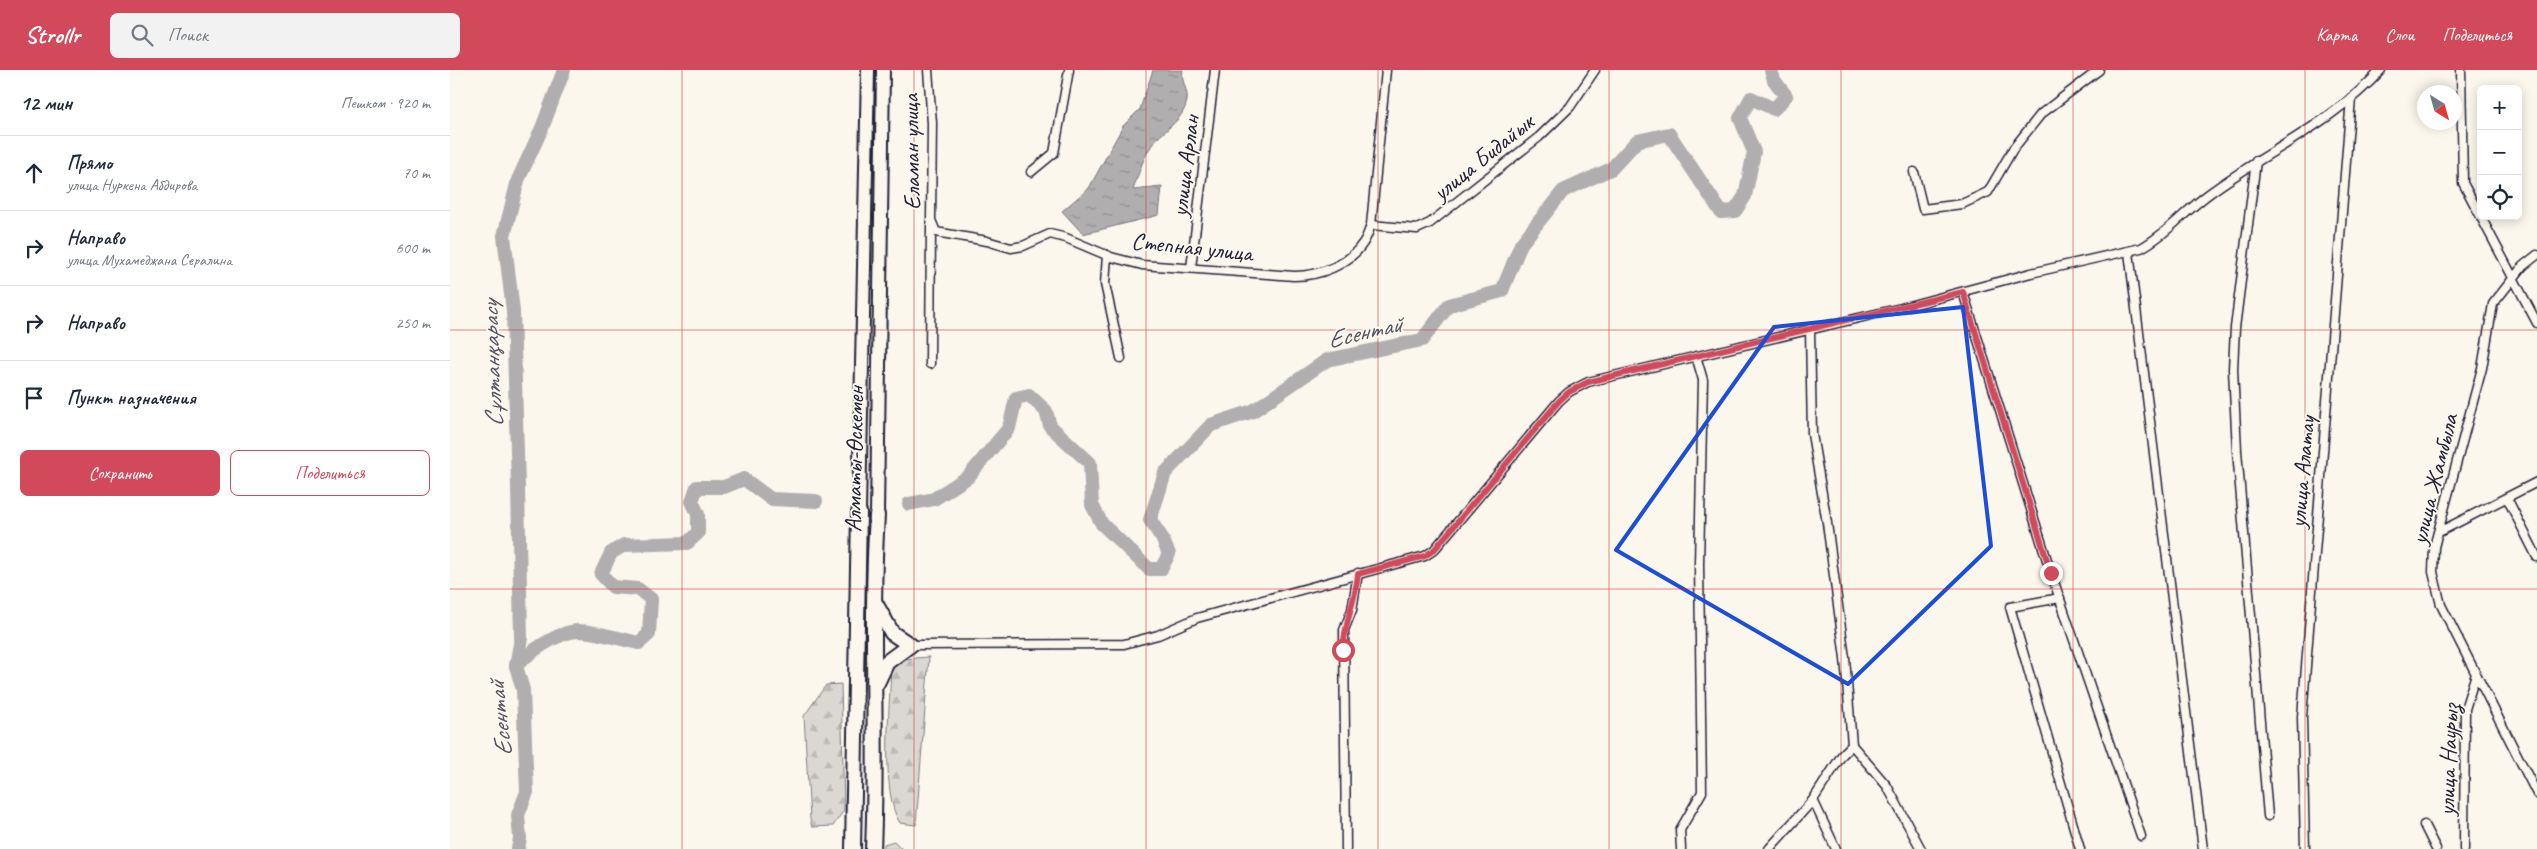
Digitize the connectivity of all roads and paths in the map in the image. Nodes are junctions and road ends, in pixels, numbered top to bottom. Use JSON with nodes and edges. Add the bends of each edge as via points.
{"nodes":[{"id":1,"x":868,"y":70,"type":"edge"},
{"id":2,"x":883,"y":70,"type":"edge"},
{"id":3,"x":928,"y":70,"type":"edge"},
{"id":4,"x":1069,"y":70,"type":"edge"},
{"id":5,"x":1215,"y":70,"type":"edge"},
{"id":6,"x":1386,"y":70,"type":"edge"},
{"id":7,"x":1595,"y":70,"type":"edge"},
{"id":8,"x":2099,"y":70,"type":"edge"},
{"id":9,"x":2381,"y":70,"type":"edge"},
{"id":10,"x":2460,"y":70,"type":"edge"},
{"id":11,"x":2351,"y":98,"type":"junction"},
{"id":12,"x":2256,"y":161,"type":"junction"},
{"id":13,"x":1031,"y":172,"type":"dead end"},
{"id":14,"x":1914,"y":172,"type":"dead end"},
{"id":15,"x":931,"y":220,"type":"junction"},
{"id":16,"x":1371,"y":225,"type":"junction"},
{"id":17,"x":936,"y":232,"type":"joint"},
{"id":18,"x":2128,"y":252,"type":"junction"},
{"id":19,"x":1106,"y":255,"type":"junction"},
{"id":20,"x":2537,"y":255,"type":"edge"},
{"id":21,"x":1191,"y":268,"type":"junction"},
{"id":22,"x":2513,"y":279,"type":"junction"},
{"id":23,"x":1963,"y":292,"type":"junction"},
{"id":24,"x":2537,"y":322,"type":"edge"},
{"id":25,"x":1810,"y":329,"type":"junction"},
{"id":26,"x":1696,"y":356,"type":"junction"},
{"id":27,"x":1121,"y":358,"type":"dead end"},
{"id":28,"x":930,"y":364,"type":"dead end"},
{"id":29,"x":2537,"y":482,"type":"edge"},
{"id":30,"x":2507,"y":498,"type":"junction"},
{"id":31,"x":860,"y":512,"type":"joint"},
{"id":32,"x":877,"y":515,"type":"joint"},
{"id":33,"x":2439,"y":532,"type":"junction"},
{"id":34,"x":2537,"y":557,"type":"edge"},
{"id":35,"x":1358,"y":574,"type":"junction"},
{"id":36,"x":2060,"y":598,"type":"junction"},
{"id":37,"x":873,"y":600,"type":"junction"},
{"id":38,"x":910,"y":646,"type":"junction"},
{"id":39,"x":2476,"y":674,"type":"junction"},
{"id":40,"x":875,"y":694,"type":"junction"},
{"id":41,"x":1852,"y":745,"type":"junction"},
{"id":42,"x":2537,"y":794,"type":"edge"},
{"id":43,"x":1813,"y":800,"type":"junction"},
{"id":44,"x":2268,"y":816,"type":"dead end"},
{"id":45,"x":2424,"y":825,"type":"dead end"},
{"id":46,"x":2141,"y":836,"type":"dead end"},
{"id":47,"x":853,"y":849,"type":"edge"},
{"id":48,"x":873,"y":849,"type":"edge"},
{"id":49,"x":1346,"y":849,"type":"edge"},
{"id":50,"x":1681,"y":849,"type":"edge"},
{"id":51,"x":1769,"y":849,"type":"edge"},
{"id":52,"x":1836,"y":849,"type":"edge"},
{"id":53,"x":1921,"y":849,"type":"edge"},
{"id":54,"x":2080,"y":849,"type":"edge"},
{"id":55,"x":2203,"y":849,"type":"edge"},
{"id":56,"x":2305,"y":849,"type":"edge"},
{"id":57,"x":2436,"y":849,"type":"edge"},
{"id":58,"x":2464,"y":849,"type":"edge"}],
"edges":[{"from":1,"to":31,"type":"highway","name":"Алматы-Өскемен"},
{"from":2,"to":32,"type":"highway","name":"Алматы-Өскемен"},
{"from":3,"to":15,"type":"street","name":"Еламан улица","via":[[932,124]]},
{"from":4,"to":13,"type":"street","via":[[1054,153]]},
{"from":5,"to":21,"type":"street","name":"улица Арлан"},
{"from":6,"to":16,"type":"street"},
{"from":7,"to":16,"type":"street","name":"улица Бидайык","via":[[1570,106],[1539,137],[1430,223],[1417,229]]},
{"from":8,"to":14,"type":"street","via":[[2041,114],[2013,149],[1988,192],[1962,204],[1923,209]]},
{"from":9,"to":11,"type":"street"},
{"from":10,"to":22,"type":"street","via":[[2463,183]]},
{"from":11,"to":12,"type":"street"},
{"from":11,"to":56,"type":"street","name":"улица Алатау","via":[[2302,717]]},
{"from":12,"to":18,"type":"street","via":[[2208,194],[2152,242]]},
{"from":12,"to":44,"type":"street","via":[[2235,328],[2234,369],[2237,451]]},
{"from":15,"to":17,"type":"street","name":"Еламан улица"},
{"from":15,"to":28,"type":"street"},
{"from":16,"to":21,"type":"street","name":"Степная улица","via":[[1364,243],[1352,254],[1337,265],[1311,276]]},
{"from":17,"to":19,"type":"street","name":"Степная улица","via":[[1010,248],[1050,234]]},
{"from":18,"to":23,"type":"street"},
{"from":18,"to":55,"type":"street"},
{"from":19,"to":21,"type":"street","name":"Степная улица","via":[[1142,265]]},
{"from":19,"to":27,"type":"street","via":[[1105,284]]},
{"from":20,"to":22,"type":"street","name":"улица Жамбыла"},
{"from":22,"to":24,"type":"street"},
{"from":22,"to":33,"type":"street","name":"улица Жамбыла","via":[[2493,304],[2482,368]]},
{"from":23,"to":25,"type":"street"},
{"from":23,"to":36,"type":"street"},
{"from":25,"to":26,"type":"street"},
{"from":25,"to":41,"type":"street","via":[[1812,434],[1845,658]]},
{"from":26,"to":35,"type":"street","via":[[1588,382],[1569,392],[1434,550],[1425,556]]},
{"from":26,"to":50,"type":"street","via":[[1704,380],[1699,564],[1702,792],[1680,830]]},
{"from":29,"to":30,"type":"street"},
{"from":30,"to":33,"type":"street"},
{"from":30,"to":34,"type":"street"},
{"from":31,"to":47,"type":"highway","name":"Алматы-Өскемен"},
{"from":32,"to":37,"type":"highway","name":"Алматы-Өскемен"},
{"from":33,"to":39,"type":"street","name":"улица Жамбыла","via":[[2434,547],[2436,590]]},
{"from":35,"to":38,"type":"street","via":[[1197,618],[1158,635],[1124,644]]},
{"from":35,"to":49,"type":"street","via":[[1352,610],[1344,630]]},
{"from":36,"to":46,"type":"street"},
{"from":36,"to":54,"type":"street","via":[[2010,607]]},
{"from":37,"to":38,"type":"highway","via":[[892,634]]},
{"from":37,"to":40,"type":"highway","name":"Алматы-Өскемен"},
{"from":38,"to":40,"type":"highway","via":[[887,662]]},
{"from":39,"to":42,"type":"street","name":"улица Жамбыла"},
{"from":39,"to":58,"type":"street","name":"улица Наурыз","via":[[2465,709]]},
{"from":40,"to":48,"type":"highway","name":"Алматы-Өскемен"},
{"from":41,"to":43,"type":"street"},
{"from":41,"to":53,"type":"street","via":[[1887,786]]},
{"from":43,"to":51,"type":"street"},
{"from":43,"to":52,"type":"street"},
{"from":45,"to":57,"type":"street","name":"улица Наурыз"}]}
